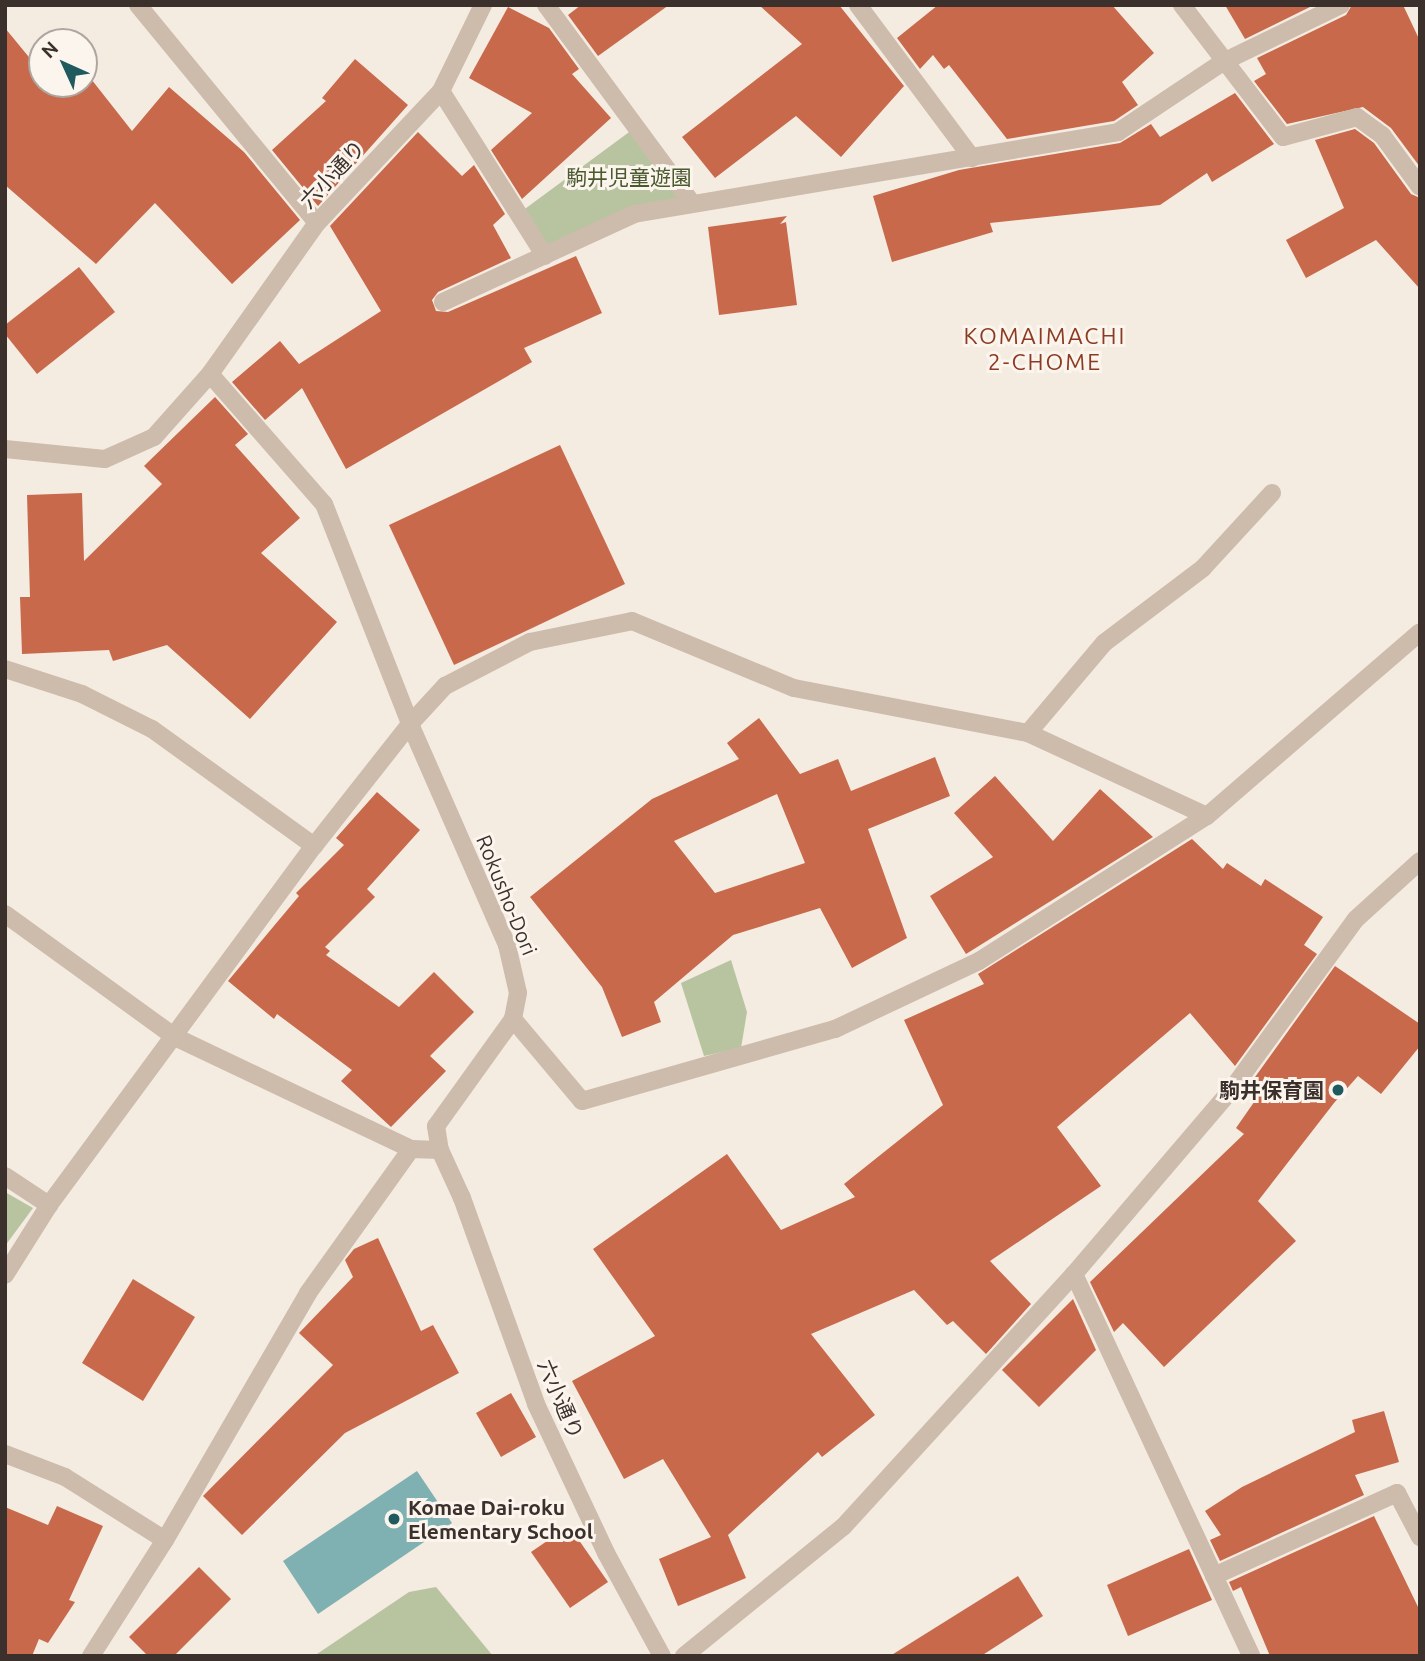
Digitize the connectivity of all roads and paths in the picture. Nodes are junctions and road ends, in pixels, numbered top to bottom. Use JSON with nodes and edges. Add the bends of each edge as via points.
{"nodes":[{"id":1,"x":138,"y":5,"type":"edge"},
{"id":2,"x":483,"y":5,"type":"edge"},
{"id":3,"x":546,"y":5,"type":"edge"},
{"id":4,"x":858,"y":5,"type":"edge"},
{"id":5,"x":1182,"y":5,"type":"edge"},
{"id":6,"x":1341,"y":5,"type":"edge"},
{"id":7,"x":1223,"y":62,"type":"junction"},
{"id":8,"x":440,"y":91,"type":"junction"},
{"id":9,"x":972,"y":158,"type":"junction"},
{"id":10,"x":1420,"y":187,"type":"edge"},
{"id":11,"x":692,"y":203,"type":"junction"},
{"id":12,"x":317,"y":223,"type":"junction"},
{"id":13,"x":545,"y":256,"type":"junction"},
{"id":14,"x":443,"y":302,"type":"dead end"},
{"id":15,"x":210,"y":374,"type":"junction"},
{"id":16,"x":5,"y":449,"type":"edge"},
{"id":17,"x":1272,"y":494,"type":"dead end"},
{"id":18,"x":1420,"y":632,"type":"edge"},
{"id":19,"x":5,"y":669,"type":"edge"},
{"id":20,"x":410,"y":724,"type":"junction"},
{"id":21,"x":1028,"y":733,"type":"junction"},
{"id":22,"x":1207,"y":816,"type":"junction"},
{"id":23,"x":314,"y":846,"type":"junction"},
{"id":24,"x":1420,"y":861,"type":"edge"},
{"id":25,"x":5,"y":914,"type":"edge"},
{"id":26,"x":513,"y":1019,"type":"junction"},
{"id":27,"x":175,"y":1037,"type":"junction"},
{"id":28,"x":411,"y":1149,"type":"junction"},
{"id":29,"x":440,"y":1150,"type":"junction"},
{"id":30,"x":5,"y":1176,"type":"edge"},
{"id":31,"x":49,"y":1205,"type":"junction"},
{"id":32,"x":1074,"y":1274,"type":"junction"},
{"id":33,"x":5,"y":1275,"type":"edge"},
{"id":34,"x":5,"y":1454,"type":"edge"},
{"id":35,"x":1420,"y":1537,"type":"edge"},
{"id":36,"x":165,"y":1540,"type":"junction"},
{"id":37,"x":1214,"y":1576,"type":"junction"},
{"id":38,"x":91,"y":1656,"type":"edge"},
{"id":39,"x":662,"y":1656,"type":"edge"},
{"id":40,"x":684,"y":1656,"type":"edge"},
{"id":41,"x":1251,"y":1656,"type":"edge"}],
"edges":[{"from":1,"to":12,"type":"street"},
{"from":2,"to":8,"type":"street","name":"六小通り"},
{"from":3,"to":11,"type":"street"},
{"from":4,"to":9,"type":"street"},
{"from":5,"to":7,"type":"street"},
{"from":6,"to":7,"type":"street"},
{"from":7,"to":9,"type":"street","via":[[1118,132]]},
{"from":7,"to":10,"type":"street","via":[[1283,137],[1357,117],[1382,135]]},
{"from":8,"to":12,"type":"street","name":"六小通り"},
{"from":8,"to":13,"type":"street"},
{"from":9,"to":11,"type":"street"},
{"from":11,"to":13,"type":"street","via":[[634,214]]},
{"from":12,"to":15,"type":"street","name":"六小通り"},
{"from":13,"to":14,"type":"street"},
{"from":15,"to":16,"type":"street","name":"六小通り","via":[[154,436],[105,459]]},
{"from":15,"to":20,"type":"street","name":"Rokusho-Dori","via":[[324,504]]},
{"from":17,"to":21,"type":"street","via":[[1203,568],[1104,643]]},
{"from":18,"to":22,"type":"street"},
{"from":19,"to":23,"type":"street","via":[[82,694],[152,729]]},
{"from":20,"to":21,"type":"street","via":[[445,686],[530,642],[632,621],[794,688]]},
{"from":20,"to":23,"type":"street"},
{"from":20,"to":26,"type":"street","name":"Rokusho-Dori","via":[[507,945],[518,993]]},
{"from":21,"to":22,"type":"street"},
{"from":22,"to":26,"type":"street","via":[[979,961],[835,1029],[582,1101]]},
{"from":23,"to":27,"type":"street"},
{"from":24,"to":32,"type":"street","via":[[1356,919],[1232,1089]]},
{"from":25,"to":27,"type":"street"},
{"from":26,"to":29,"type":"street","via":[[436,1126]]},
{"from":27,"to":28,"type":"street"},
{"from":27,"to":31,"type":"street"},
{"from":28,"to":29,"type":"street"},
{"from":28,"to":36,"type":"street","via":[[308,1293]]},
{"from":29,"to":39,"type":"street","name":"六小通り","via":[[462,1198],[536,1404],[606,1553]]},
{"from":30,"to":31,"type":"street"},
{"from":31,"to":33,"type":"street"},
{"from":32,"to":37,"type":"street"},
{"from":32,"to":40,"type":"street","via":[[843,1527]]},
{"from":34,"to":36,"type":"street","via":[[65,1477]]},
{"from":35,"to":37,"type":"street","via":[[1398,1493]]},
{"from":36,"to":38,"type":"street"},
{"from":37,"to":41,"type":"street"}]}
